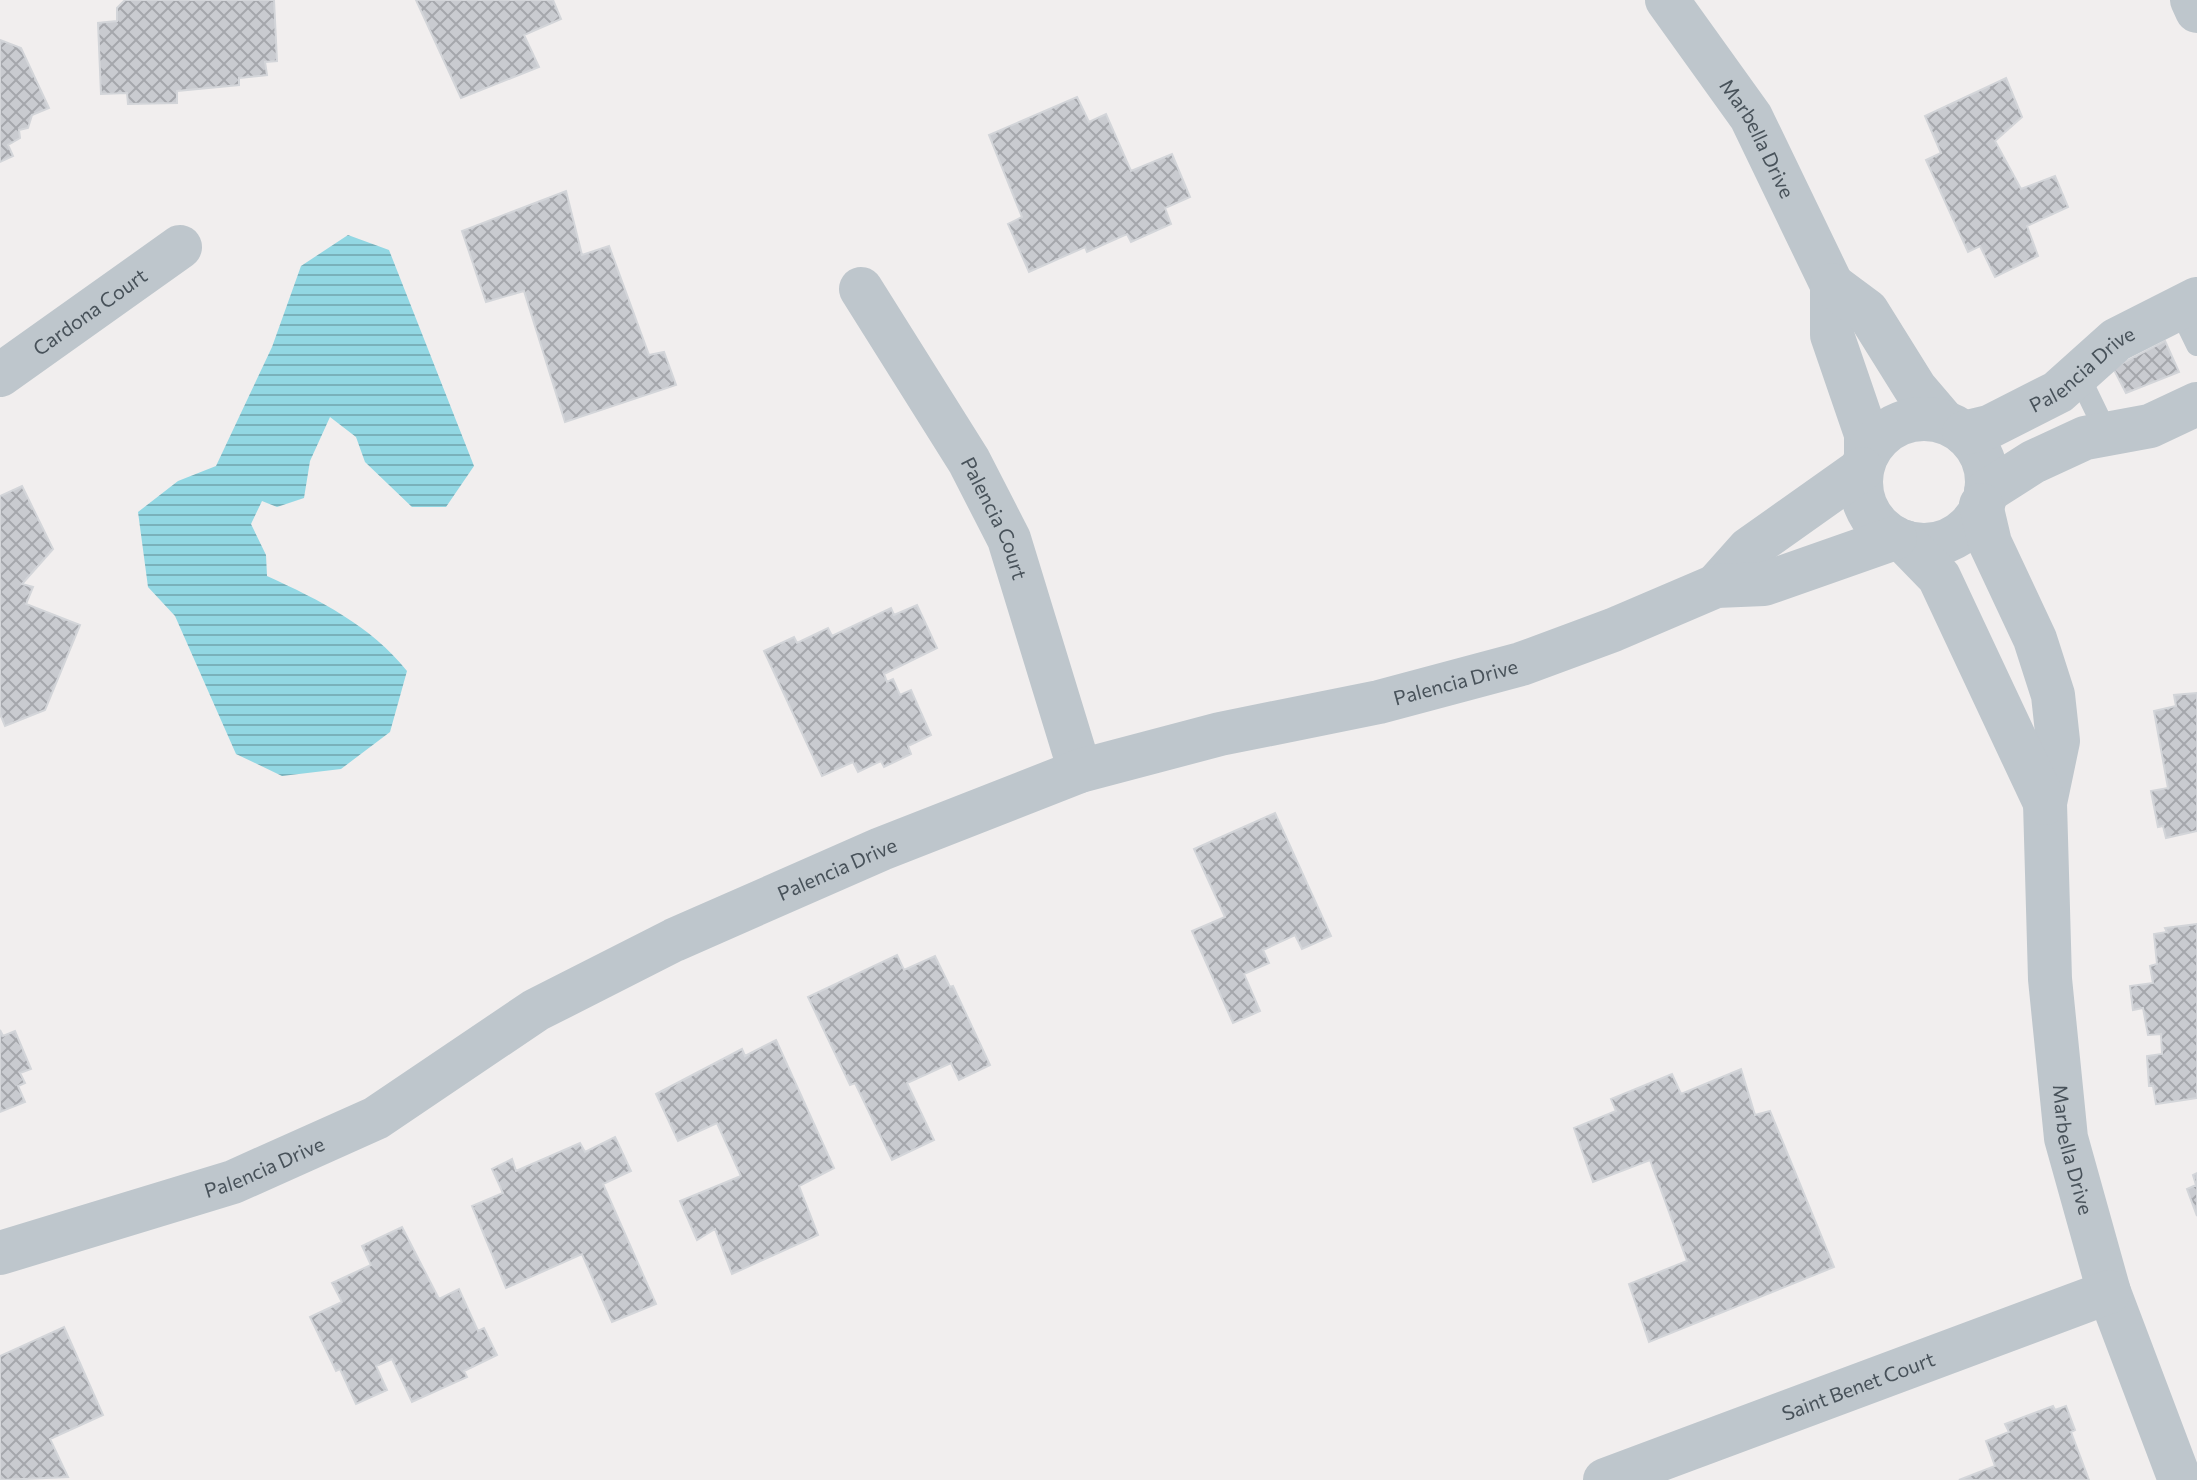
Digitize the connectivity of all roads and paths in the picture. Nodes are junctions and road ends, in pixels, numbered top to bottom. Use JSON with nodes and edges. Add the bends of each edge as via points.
{"nodes":[{"id":1,"x":1667,"y":0,"type":"edge"},
{"id":2,"x":2192,"y":0,"type":"edge"},
{"id":3,"x":2197,"y":11,"type":"edge"},
{"id":4,"x":180,"y":247,"type":"dead end"},
{"id":5,"x":1832,"y":285,"type":"junction"},
{"id":6,"x":861,"y":289,"type":"dead end"},
{"id":7,"x":2191,"y":317,"type":"edge"},
{"id":8,"x":2078,"y":374,"type":"junction"},
{"id":9,"x":0,"y":375,"type":"edge"},
{"id":10,"x":2197,"y":404,"type":"edge"},
{"id":11,"x":1954,"y":427,"type":"junction"},
{"id":12,"x":2107,"y":434,"type":"junction"},
{"id":13,"x":1864,"y":462,"type":"junction"},
{"id":14,"x":1984,"y":498,"type":"junction"},
{"id":15,"x":1900,"y":540,"type":"junction"},
{"id":16,"x":1716,"y":586,"type":"junction"},
{"id":17,"x":1080,"y":771,"type":"junction"},
{"id":18,"x":2045,"y":803,"type":"junction"},
{"id":19,"x":0,"y":1253,"type":"edge"},
{"id":20,"x":2109,"y":1292,"type":"junction"},
{"id":21,"x":1605,"y":1480,"type":"edge"},
{"id":22,"x":2180,"y":1480,"type":"edge"}],
"edges":[{"from":1,"to":5,"type":"street","name":"Marbella Drive","via":[[1751,117]]},
{"from":2,"to":3,"type":"street"},
{"from":4,"to":9,"type":"street","name":"Cardona Court"},
{"from":5,"to":11,"type":"street","name":"Marbella Drive","via":[[1867,311],[1915,388]]},
{"from":5,"to":13,"type":"street","name":"Marbella Drive","via":[[1832,335],[1866,434]]},
{"from":6,"to":17,"type":"street","name":"Palencia Court","via":[[969,461],[1009,539]]},
{"from":7,"to":8,"type":"street","name":"Palencia Drive","via":[[2116,340]]},
{"from":8,"to":11,"type":"street","name":"Palencia Drive","via":[[2058,392],[1989,427]]},
{"from":8,"to":12,"type":"lane"},
{"from":10,"to":12,"type":"street","via":[[2150,426]]},
{"from":11,"to":13,"type":"street","via":[[1922,418],[1903,422],[1885,431]]},
{"from":11,"to":14,"type":"street","via":[[1978,449],[1986,470]]},
{"from":12,"to":14,"type":"street","via":[[2085,438],[2033,462]]},
{"from":13,"to":15,"type":"street","via":[[1864,503],[1874,520]]},
{"from":13,"to":16,"type":"street","name":"Palencia Drive","via":[[1749,549]]},
{"from":14,"to":15,"type":"street","via":[[1965,529],[1947,541],[1925,545]]},
{"from":14,"to":18,"type":"street","name":"Marbella Drive","via":[[1990,543],[2035,639],[2053,695],[2058,741]]},
{"from":15,"to":16,"type":"street","name":"Palencia Drive","via":[[1764,584]]},
{"from":15,"to":18,"type":"street","name":"Marbella Drive","via":[[1939,577]]},
{"from":16,"to":17,"type":"street","name":"Palencia Drive","via":[[1521,664]]},
{"from":17,"to":19,"type":"street","name":"Palencia Drive","via":[[881,849],[674,940],[536,1010],[376,1118],[262,1169]]},
{"from":18,"to":20,"type":"street","name":"Marbella Drive","via":[[2050,979],[2066,1138]]},
{"from":20,"to":21,"type":"street","name":"Saint Benet Court"},
{"from":20,"to":22,"type":"street","name":"Marbella Drive"}]}
